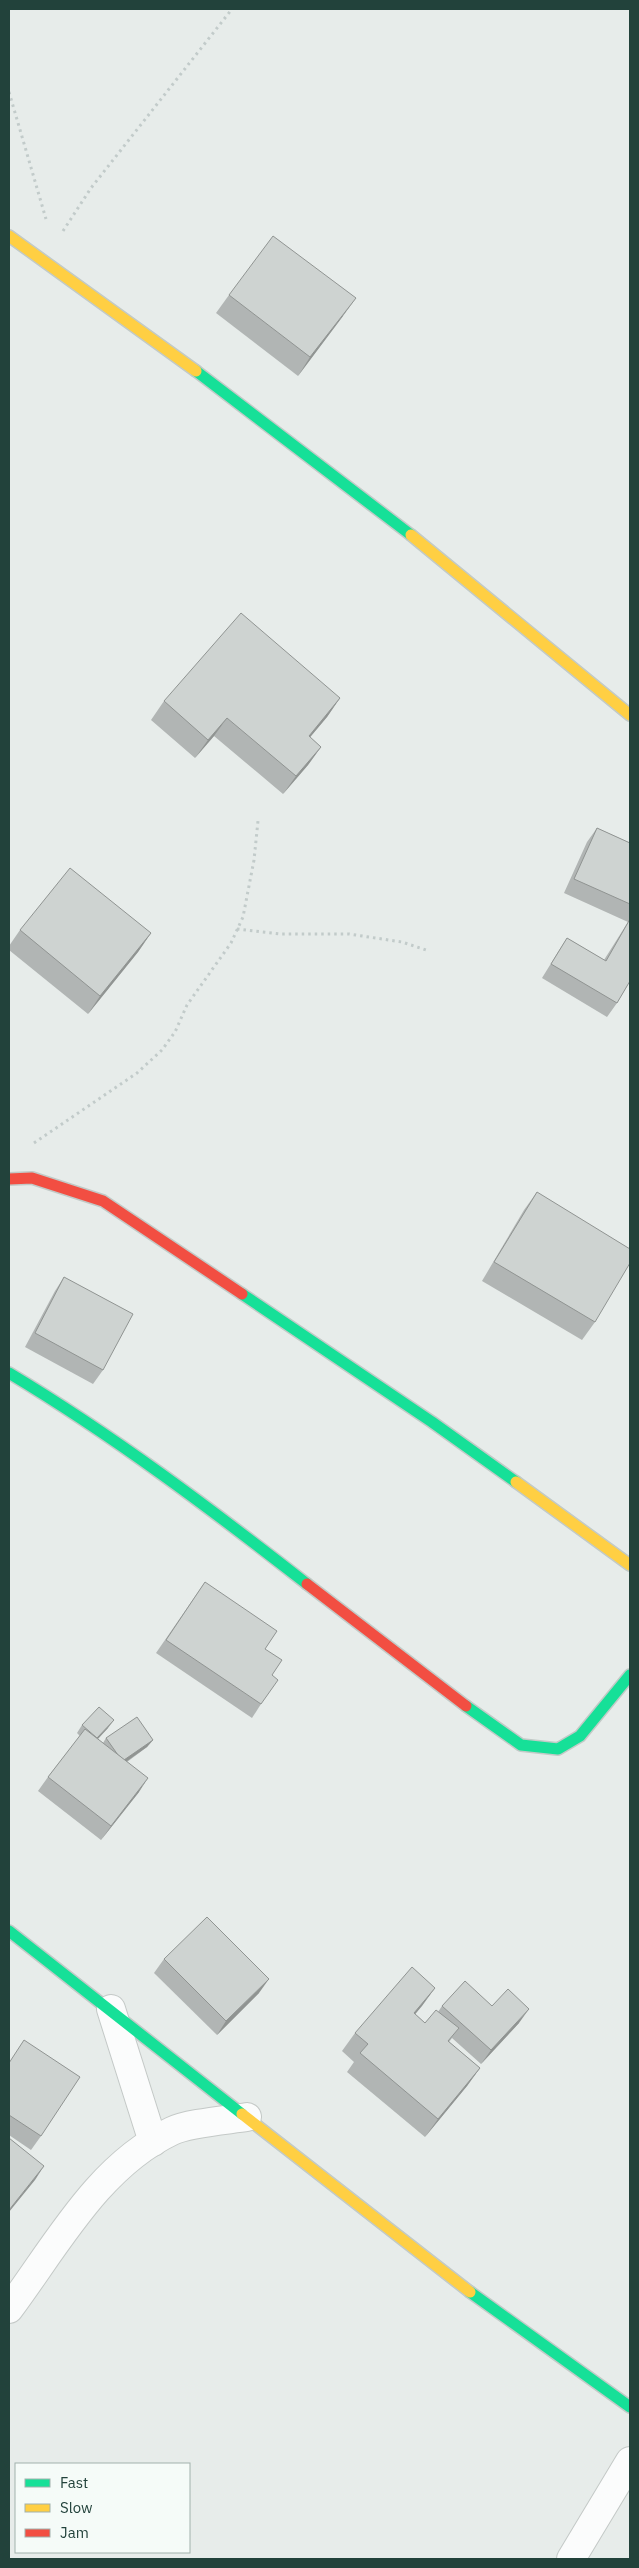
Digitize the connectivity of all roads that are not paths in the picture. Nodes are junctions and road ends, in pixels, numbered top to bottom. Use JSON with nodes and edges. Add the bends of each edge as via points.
{"nodes":[{"id":1,"x":12,"y":245,"type":"edge"},
{"id":2,"x":630,"y":715,"type":"edge"},
{"id":3,"x":9,"y":1179,"type":"edge"},
{"id":4,"x":9,"y":1373,"type":"edge"},
{"id":5,"x":630,"y":1565,"type":"edge"},
{"id":6,"x":630,"y":1675,"type":"edge"},
{"id":7,"x":9,"y":1931,"type":"edge"},
{"id":8,"x":111,"y":2009,"type":"junction"},
{"id":9,"x":247,"y":2117,"type":"junction"},
{"id":10,"x":153,"y":2142,"type":"junction"},
{"id":11,"x":9,"y":2310,"type":"edge"},
{"id":12,"x":629,"y":2403,"type":"edge"},
{"id":13,"x":630,"y":2461,"type":"edge"},
{"id":14,"x":571,"y":2559,"type":"edge"}],
"edges":[{"from":1,"to":2,"type":"street","via":[[59,273],[198,372],[403,528]]},
{"from":3,"to":5,"type":"street","via":[[32,1178],[103,1201],[432,1422]]},
{"from":4,"to":6,"type":"street","via":[[61,1404],[180,1486],[521,1745],[558,1749],[580,1736]]},
{"from":7,"to":8,"type":"street"},
{"from":8,"to":9,"type":"street"},
{"from":8,"to":10,"type":"street"},
{"from":9,"to":10,"type":"street","via":[[174,2130]]},
{"from":9,"to":12,"type":"street","via":[[476,2296]]},
{"from":10,"to":11,"type":"street","via":[[139,2150],[96,2189]]},
{"from":13,"to":14,"type":"street"}]}
